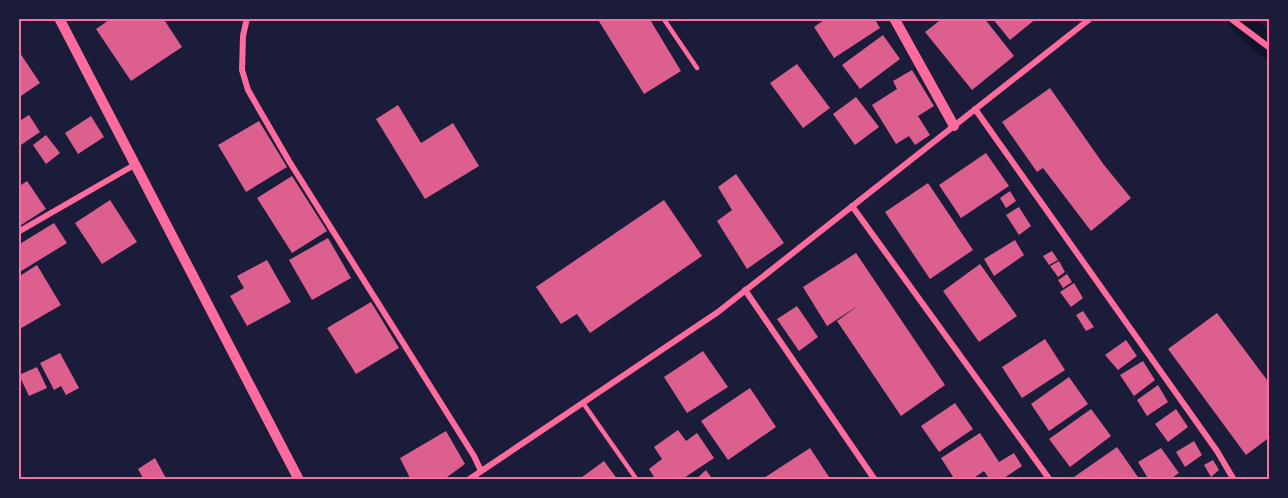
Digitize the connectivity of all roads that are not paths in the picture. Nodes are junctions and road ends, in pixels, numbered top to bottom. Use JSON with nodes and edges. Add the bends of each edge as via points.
{"nodes":[{"id":1,"x":247,"y":18,"type":"edge"},
{"id":2,"x":663,"y":18,"type":"edge"},
{"id":3,"x":894,"y":18,"type":"edge"},
{"id":4,"x":1091,"y":18,"type":"edge"},
{"id":5,"x":1230,"y":18,"type":"edge"},
{"id":6,"x":61,"y":19,"type":"edge"},
{"id":7,"x":1270,"y":48,"type":"edge"},
{"id":8,"x":697,"y":68,"type":"dead end"},
{"id":9,"x":975,"y":109,"type":"junction"},
{"id":10,"x":954,"y":126,"type":"junction"},
{"id":11,"x":136,"y":164,"type":"junction"},
{"id":12,"x":852,"y":206,"type":"junction"},
{"id":13,"x":18,"y":232,"type":"edge"},
{"id":14,"x":745,"y":290,"type":"junction"},
{"id":15,"x":583,"y":403,"type":"junction"},
{"id":16,"x":481,"y":471,"type":"junction"},
{"id":17,"x":299,"y":480,"type":"edge"},
{"id":18,"x":468,"y":480,"type":"edge"},
{"id":19,"x":637,"y":480,"type":"edge"},
{"id":20,"x":875,"y":480,"type":"edge"},
{"id":21,"x":1050,"y":480,"type":"edge"},
{"id":22,"x":1234,"y":480,"type":"edge"}],
"edges":[{"from":1,"to":16,"type":"street","via":[[242,70],[248,90]]},
{"from":2,"to":8,"type":"lane"},
{"from":3,"to":10,"type":"street"},
{"from":4,"to":9,"type":"street"},
{"from":5,"to":7,"type":"street"},
{"from":6,"to":11,"type":"street"},
{"from":9,"to":10,"type":"street"},
{"from":9,"to":22,"type":"street","via":[[1217,450]]},
{"from":10,"to":12,"type":"street"},
{"from":11,"to":13,"type":"street"},
{"from":11,"to":17,"type":"street"},
{"from":12,"to":14,"type":"street"},
{"from":12,"to":21,"type":"street"},
{"from":14,"to":15,"type":"street"},
{"from":14,"to":20,"type":"street"},
{"from":15,"to":16,"type":"street"},
{"from":15,"to":19,"type":"lane"},
{"from":16,"to":18,"type":"street"}]}
